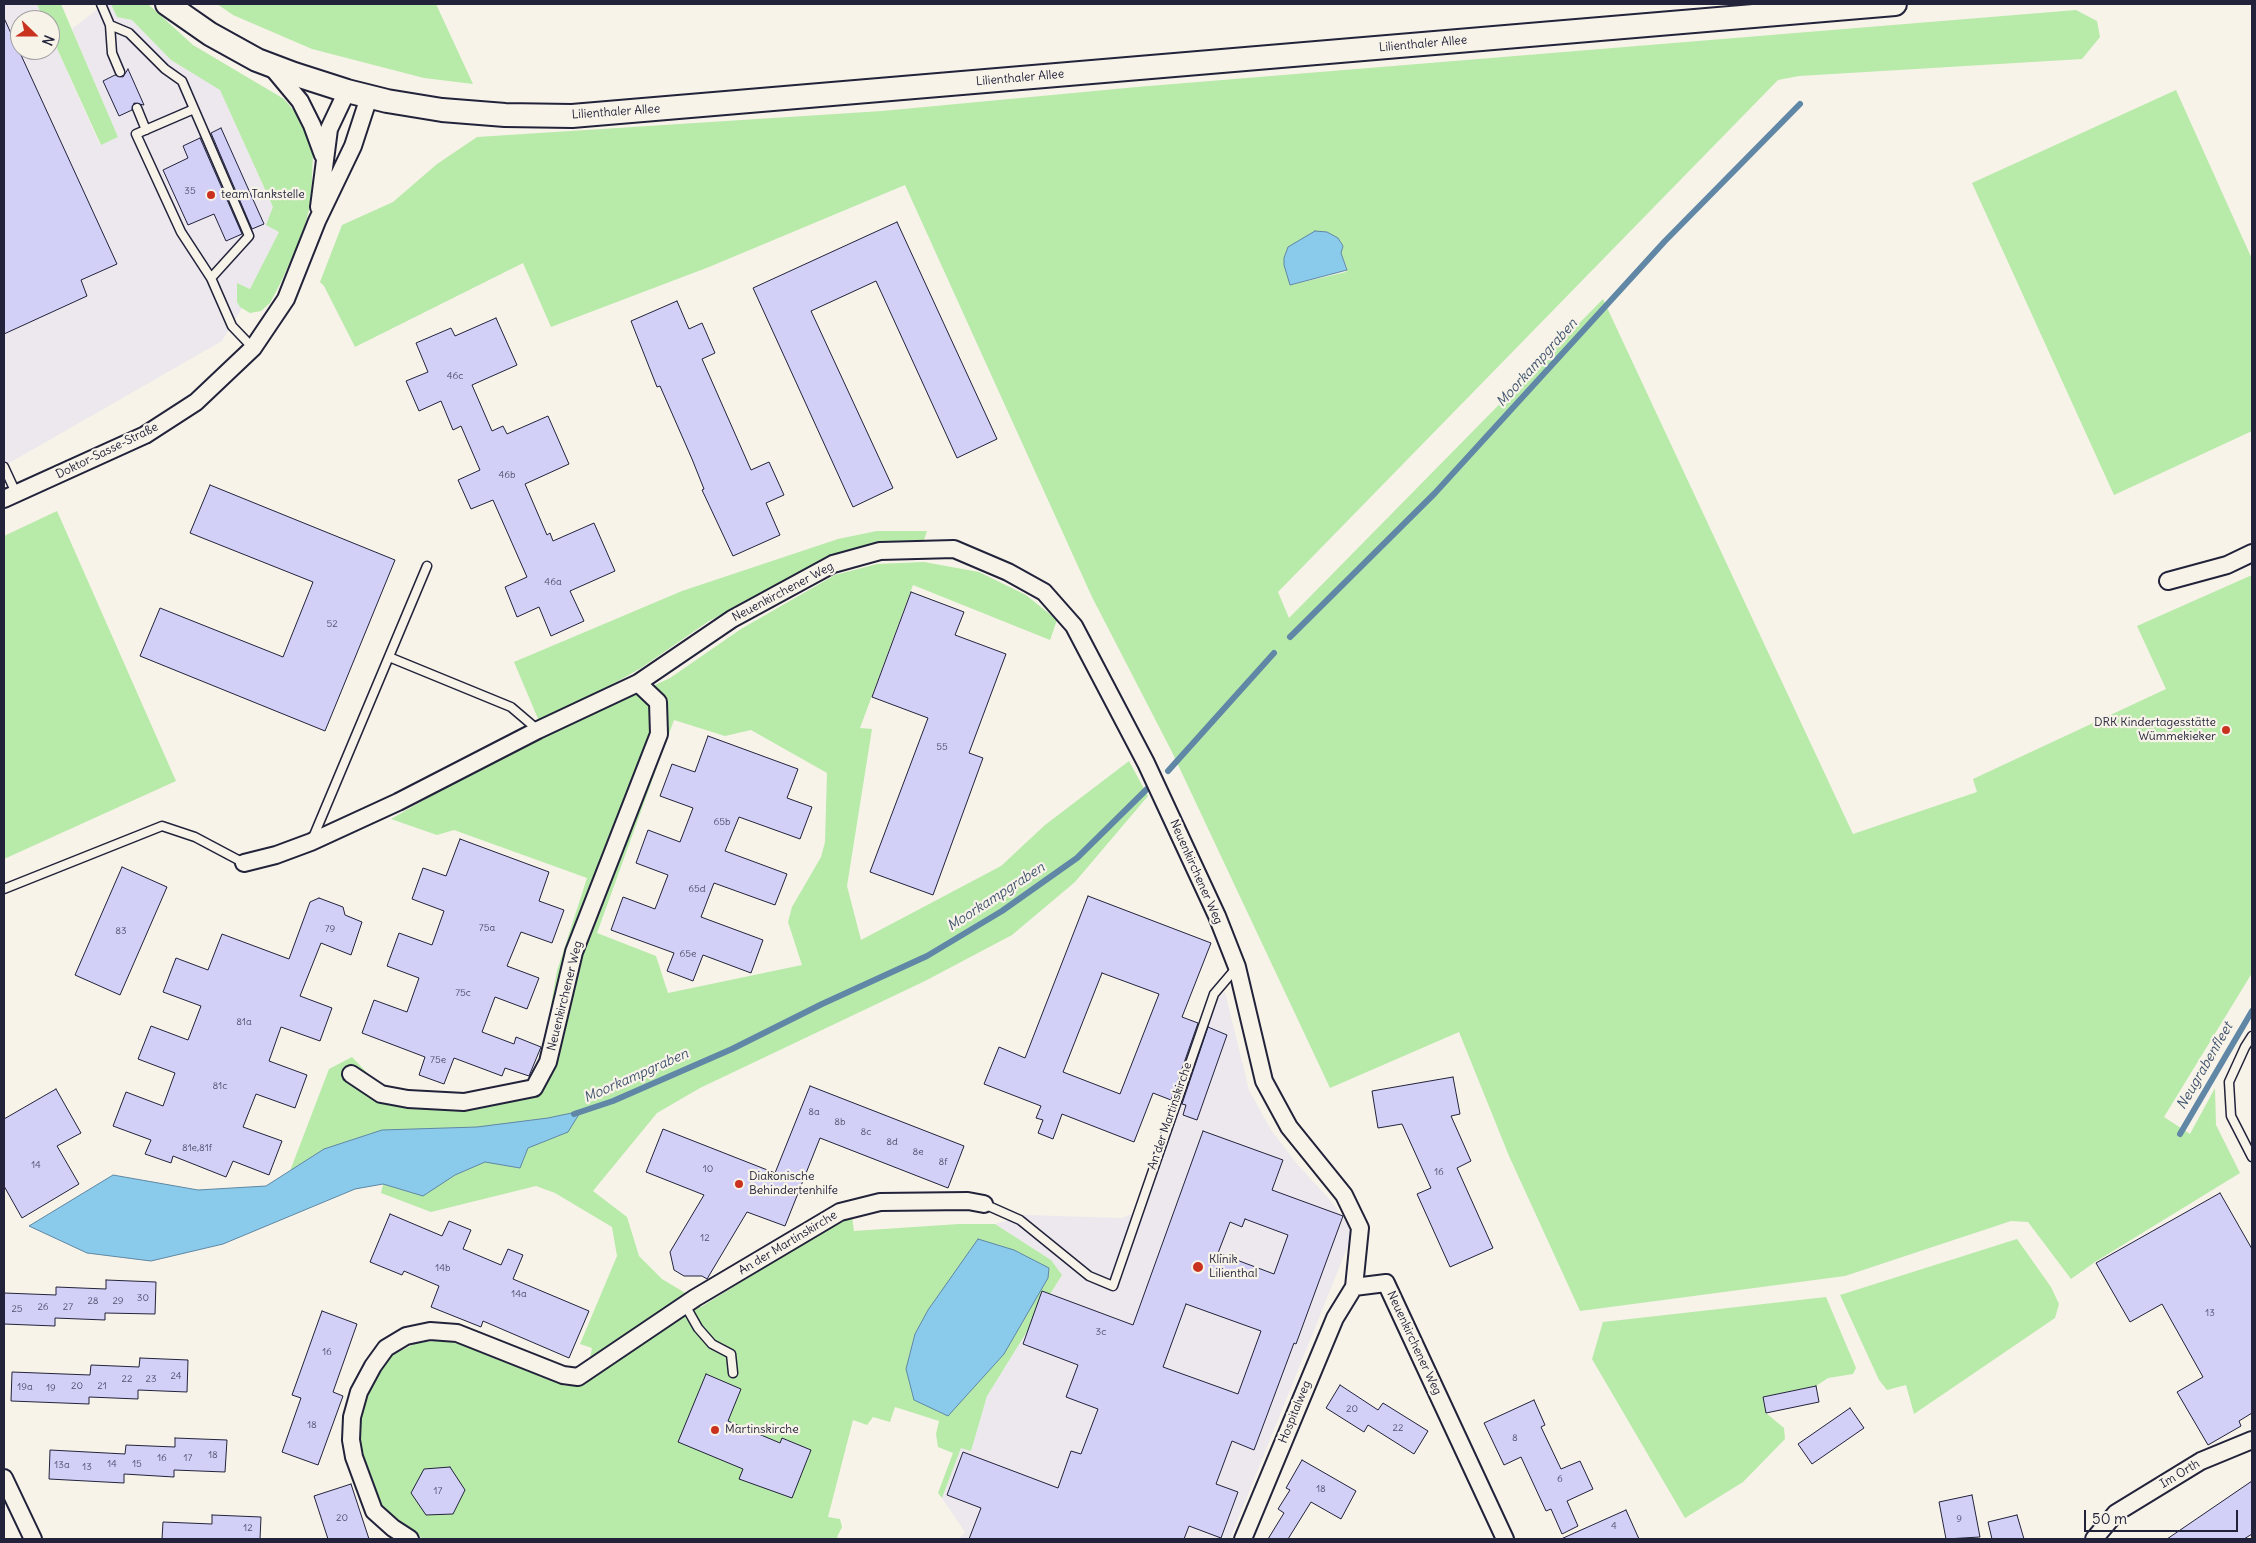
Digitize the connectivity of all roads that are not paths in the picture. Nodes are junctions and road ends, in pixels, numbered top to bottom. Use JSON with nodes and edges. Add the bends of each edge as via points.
{"nodes":[{"id":1,"x":101,"y":4,"type":"edge"},
{"id":2,"x":167,"y":4,"type":"edge"},
{"id":3,"x":1895,"y":4,"type":"edge"},
{"id":4,"x":110,"y":25,"type":"junction"},
{"id":5,"x":270,"y":65,"type":"junction"},
{"id":6,"x":120,"y":72,"type":"dead end"},
{"id":7,"x":347,"y":91,"type":"junction"},
{"id":8,"x":369,"y":97,"type":"junction"},
{"id":9,"x":136,"y":108,"type":"dead end"},
{"id":10,"x":194,"y":109,"type":"junction"},
{"id":11,"x":146,"y":130,"type":"junction"},
{"id":12,"x":324,"y":160,"type":"junction"},
{"id":13,"x":317,"y":222,"type":"junction"},
{"id":14,"x":211,"y":278,"type":"junction"},
{"id":15,"x":253,"y":348,"type":"junction"},
{"id":16,"x":4,"y":467,"type":"edge"},
{"id":17,"x":10,"y":496,"type":"edge"},
{"id":18,"x":2252,"y":553,"type":"edge"},
{"id":19,"x":426,"y":566,"type":"dead end"},
{"id":20,"x":2168,"y":581,"type":"dead end"},
{"id":21,"x":389,"y":657,"type":"junction"},
{"id":22,"x":638,"y":683,"type":"junction"},
{"id":23,"x":538,"y":730,"type":"junction"},
{"id":24,"x":311,"y":842,"type":"junction"},
{"id":25,"x":244,"y":863,"type":"joint"},
{"id":26,"x":4,"y":889,"type":"edge"},
{"id":27,"x":1236,"y":967,"type":"junction"},
{"id":28,"x":2252,"y":1036,"type":"edge"},
{"id":29,"x":351,"y":1074,"type":"dead end"},
{"id":30,"x":2252,"y":1157,"type":"edge"},
{"id":31,"x":984,"y":1204,"type":"joint"},
{"id":32,"x":1354,"y":1287,"type":"junction"},
{"id":33,"x":685,"y":1305,"type":"junction"},
{"id":34,"x":733,"y":1373,"type":"dead end"},
{"id":35,"x":2252,"y":1440,"type":"edge"},
{"id":36,"x":4,"y":1478,"type":"edge"},
{"id":37,"x":33,"y":1539,"type":"edge"},
{"id":38,"x":410,"y":1539,"type":"edge"},
{"id":39,"x":1243,"y":1539,"type":"edge"},
{"id":40,"x":1505,"y":1539,"type":"edge"},
{"id":41,"x":2094,"y":1539,"type":"edge"}],
"edges":[{"from":1,"to":4,"type":"lane"},
{"from":2,"to":5,"type":"main road","name":"Lilienthaler Allee","via":[[229,46]]},
{"from":3,"to":8,"type":"main road","name":"Lilienthaler Allee","via":[[572,116],[462,112]]},
{"from":4,"to":6,"type":"lane","via":[[112,53]]},
{"from":4,"to":10,"type":"lane","via":[[129,33],[182,81]]},
{"from":5,"to":7,"type":"main road","name":"Lilienthaler Allee"},
{"from":5,"to":12,"type":"street","name":"Doktor-Sasse-Straße","via":[[306,112]]},
{"from":7,"to":8,"type":"main road","name":"Lilienthaler Allee"},
{"from":7,"to":12,"type":"street","name":"Doktor-Sasse-Straße","via":[[329,129]]},
{"from":8,"to":13,"type":"street","name":"Doktor-Sasse-Straße","via":[[353,146]]},
{"from":9,"to":11,"type":"lane"},
{"from":10,"to":11,"type":"lane"},
{"from":10,"to":14,"type":"lane","via":[[249,236]]},
{"from":11,"to":14,"type":"lane","via":[[136,134],[181,232]]},
{"from":12,"to":13,"type":"street","name":"Doktor-Sasse-Straße"},
{"from":13,"to":15,"type":"street","name":"Doktor-Sasse-Straße","via":[[286,299]]},
{"from":14,"to":15,"type":"lane","via":[[232,326]]},
{"from":15,"to":17,"type":"street","name":"Doktor-Sasse-Straße","via":[[196,402],[145,435]]},
{"from":16,"to":17,"type":"lane"},
{"from":18,"to":20,"type":"street","via":[[2227,565]]},
{"from":19,"to":21,"type":"lane"},
{"from":21,"to":23,"type":"lane","via":[[510,707]]},
{"from":21,"to":24,"type":"lane"},
{"from":22,"to":23,"type":"street","name":"Neuenkirchener Weg"},
{"from":22,"to":27,"type":"street","name":"Neuenkirchener Weg","via":[[732,618],[833,564],[880,551],[954,549],[1008,572],[1044,592],[1074,626],[1146,763],[1217,916]]},
{"from":22,"to":29,"type":"street","name":"Neuenkirchener Weg","via":[[658,702],[659,734],[574,952],[548,1062],[534,1088],[464,1102],[408,1099],[382,1094]]},
{"from":23,"to":24,"type":"street","name":"Neuenkirchener Weg","via":[[398,802]]},
{"from":24,"to":25,"type":"street","name":"Neuenkirchener Weg"},
{"from":25,"to":26,"type":"lane","via":[[195,837],[162,826]]},
{"from":27,"to":31,"type":"lane","name":"An der Martinskirche","via":[[1214,994],[1113,1286],[1089,1276],[1020,1220]]},
{"from":27,"to":32,"type":"street","name":"Neuenkirchener Weg","via":[[1264,1080],[1289,1127],[1344,1195],[1360,1228]]},
{"from":28,"to":30,"type":"lane","via":[[2229,1082],[2231,1116]]},
{"from":31,"to":33,"type":"street","name":"An der Martinskirche","via":[[968,1200],[880,1202],[840,1212]]},
{"from":32,"to":39,"type":"street","name":"Hospitalweg","via":[[1334,1318]]},
{"from":32,"to":40,"type":"street","name":"Neuenkirchener Weg","via":[[1386,1283]]},
{"from":33,"to":34,"type":"lane","via":[[712,1344],[731,1354]]},
{"from":33,"to":38,"type":"street","name":"An der Martinskirche","via":[[578,1377],[563,1375],[457,1333],[430,1331],[414,1334],[386,1348],[359,1392],[352,1417],[351,1440],[374,1511]]},
{"from":35,"to":41,"type":"street","name":"Im Orth","via":[[2201,1461],[2116,1512]]},
{"from":36,"to":37,"type":"street"}]}
